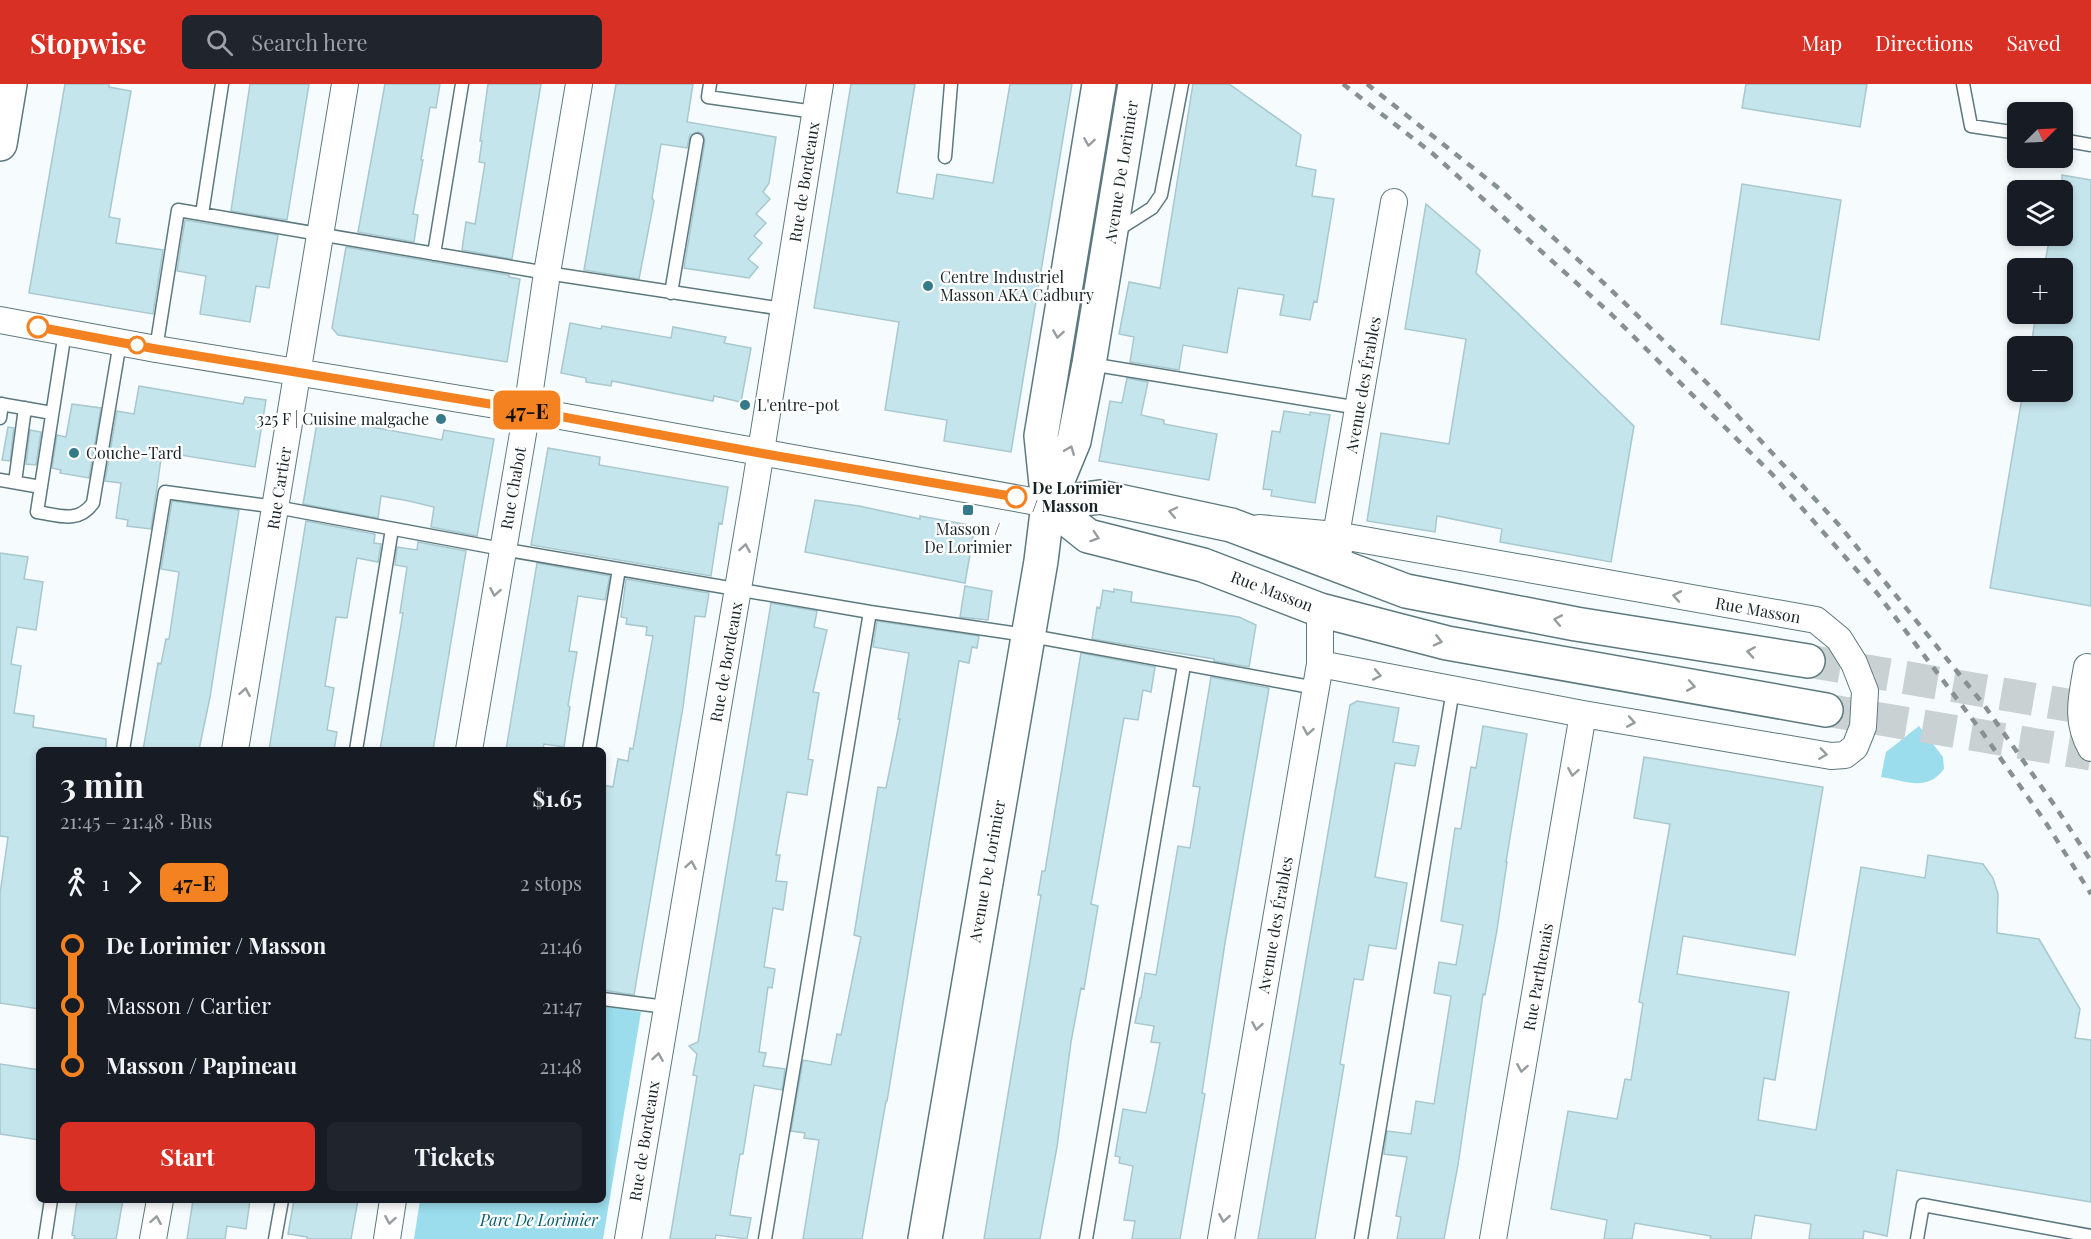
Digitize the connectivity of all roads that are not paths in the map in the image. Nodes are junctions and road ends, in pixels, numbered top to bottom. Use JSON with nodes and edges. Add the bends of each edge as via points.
{"nodes":[{"id":1,"x":10,"y":84,"type":"edge"},
{"id":2,"x":222,"y":84,"type":"edge"},
{"id":3,"x":345,"y":84,"type":"edge"},
{"id":4,"x":462,"y":84,"type":"edge"},
{"id":5,"x":579,"y":84,"type":"edge"},
{"id":6,"x":710,"y":84,"type":"edge"},
{"id":7,"x":820,"y":84,"type":"edge"},
{"id":8,"x":951,"y":84,"type":"edge"},
{"id":9,"x":1099,"y":84,"type":"edge"},
{"id":10,"x":1136,"y":84,"type":"edge"},
{"id":11,"x":1182,"y":84,"type":"edge"},
{"id":12,"x":1963,"y":84,"type":"edge"},
{"id":13,"x":815,"y":112,"type":"junction"},
{"id":14,"x":2007,"y":131,"type":"edge"},
{"id":15,"x":697,"y":140,"type":"dead end"},
{"id":16,"x":2073,"y":142,"type":"edge"},
{"id":17,"x":0,"y":144,"type":"edge"},
{"id":18,"x":2091,"y":144,"type":"edge"},
{"id":19,"x":945,"y":157,"type":"dead end"},
{"id":20,"x":1394,"y":202,"type":"dead end"},
{"id":21,"x":202,"y":214,"type":"junction"},
{"id":22,"x":319,"y":234,"type":"junction"},
{"id":23,"x":1110,"y":235,"type":"junction"},
{"id":24,"x":434,"y":254,"type":"junction"},
{"id":25,"x":547,"y":273,"type":"junction"},
{"id":26,"x":671,"y":293,"type":"junction"},
{"id":27,"x":783,"y":309,"type":"junction"},
{"id":28,"x":0,"y":320,"type":"edge"},
{"id":29,"x":65,"y":332,"type":"junction"},
{"id":30,"x":120,"y":342,"type":"junction"},
{"id":31,"x":156,"y":349,"type":"junction"},
{"id":32,"x":1089,"y":364,"type":"junction"},
{"id":33,"x":297,"y":371,"type":"junction"},
{"id":34,"x":1,"y":404,"type":"edge"},
{"id":35,"x":26,"y":408,"type":"junction"},
{"id":36,"x":1359,"y":408,"type":"junction"},
{"id":37,"x":527,"y":410,"type":"junction"},
{"id":38,"x":52,"y":413,"type":"junction"},
{"id":39,"x":0,"y":418,"type":"edge"},
{"id":40,"x":760,"y":453,"type":"junction"},
{"id":41,"x":0,"y":480,"type":"edge"},
{"id":42,"x":15,"y":482,"type":"junction"},
{"id":43,"x":41,"y":487,"type":"junction"},
{"id":44,"x":1048,"y":504,"type":"junction"},
{"id":45,"x":276,"y":507,"type":"junction"},
{"id":46,"x":1231,"y":525,"type":"junction"},
{"id":47,"x":392,"y":529,"type":"junction"},
{"id":48,"x":1336,"y":535,"type":"junction"},
{"id":49,"x":502,"y":549,"type":"junction"},
{"id":50,"x":1342,"y":567,"type":"junction"},
{"id":51,"x":619,"y":568,"type":"junction"},
{"id":52,"x":738,"y":588,"type":"junction"},
{"id":53,"x":1320,"y":610,"type":"junction"},
{"id":54,"x":870,"y":612,"type":"junction"},
{"id":55,"x":1026,"y":635,"type":"junction"},
{"id":56,"x":1808,"y":661,"type":"tunnel mouth"},
{"id":57,"x":1184,"y":665,"type":"junction"},
{"id":58,"x":2090,"y":665,"type":"edge"},
{"id":59,"x":1318,"y":676,"type":"junction"},
{"id":60,"x":1453,"y":690,"type":"junction"},
{"id":61,"x":1826,"y":710,"type":"tunnel mouth"},
{"id":62,"x":1583,"y":714,"type":"junction"},
{"id":63,"x":123,"y":747,"type":"edge"},
{"id":64,"x":236,"y":747,"type":"edge"},
{"id":65,"x":356,"y":747,"type":"edge"},
{"id":66,"x":469,"y":747,"type":"edge"},
{"id":67,"x":589,"y":747,"type":"edge"},
{"id":68,"x":2091,"y":748,"type":"edge"},
{"id":69,"x":606,"y":999,"type":"edge"},
{"id":70,"x":666,"y":1007,"type":"junction"},
{"id":71,"x":51,"y":1203,"type":"edge"},
{"id":72,"x":159,"y":1203,"type":"edge"},
{"id":73,"x":281,"y":1203,"type":"edge"},
{"id":74,"x":393,"y":1203,"type":"edge"},
{"id":75,"x":2091,"y":1236,"type":"edge"},
{"id":76,"x":45,"y":1239,"type":"edge"},
{"id":77,"x":153,"y":1239,"type":"edge"},
{"id":78,"x":275,"y":1239,"type":"edge"},
{"id":79,"x":387,"y":1239,"type":"edge"},
{"id":80,"x":628,"y":1239,"type":"edge"},
{"id":81,"x":765,"y":1239,"type":"edge"},
{"id":82,"x":925,"y":1239,"type":"edge"},
{"id":83,"x":1086,"y":1239,"type":"edge"},
{"id":84,"x":1221,"y":1239,"type":"edge"},
{"id":85,"x":1361,"y":1239,"type":"edge"},
{"id":86,"x":1493,"y":1239,"type":"edge"},
{"id":87,"x":1917,"y":1239,"type":"edge"}],
"edges":[{"from":1,"to":17,"type":"main road"},
{"from":2,"to":21,"type":"lane"},
{"from":3,"to":22,"type":"street","name":"Rue Cartier"},
{"from":4,"to":24,"type":"lane"},
{"from":5,"to":25,"type":"street","name":"Rue Chabot"},
{"from":6,"to":13,"type":"lane","via":[[708,97]]},
{"from":7,"to":13,"type":"street","name":"Rue de Bordeaux"},
{"from":8,"to":19,"type":"lane"},
{"from":9,"to":44,"type":"main road","name":"Avenue De Lorimier","one_way":true,"via":[[1041,436]]},
{"from":10,"to":23,"type":"main road","name":"Avenue De Lorimier"},
{"from":11,"to":23,"type":"lane","via":[[1161,195],[1152,208]]},
{"from":12,"to":14,"type":"lane","via":[[1971,126]]},
{"from":13,"to":27,"type":"street","name":"Rue de Bordeaux"},
{"from":15,"to":26,"type":"lane"},
{"from":16,"to":18,"type":"lane"},
{"from":20,"to":36,"type":"street","name":"Avenue des Érables"},
{"from":21,"to":22,"type":"lane"},
{"from":21,"to":31,"type":"lane","via":[[178,210]]},
{"from":22,"to":24,"type":"lane"},
{"from":22,"to":33,"type":"street","name":"Rue Cartier"},
{"from":23,"to":32,"type":"main road","name":"Avenue De Lorimier"},
{"from":24,"to":25,"type":"lane"},
{"from":25,"to":26,"type":"lane"},
{"from":25,"to":37,"type":"street","name":"Rue Chabot"},
{"from":26,"to":27,"type":"lane"},
{"from":27,"to":40,"type":"street","name":"Rue de Bordeaux"},
{"from":28,"to":29,"type":"street","name":"Rue Masson"},
{"from":29,"to":30,"type":"street","name":"Rue Masson"},
{"from":29,"to":38,"type":"lane"},
{"from":30,"to":31,"type":"street","name":"Rue Masson"},
{"from":30,"to":43,"type":"lane","via":[[93,503],[78,516],[37,512]]},
{"from":31,"to":33,"type":"street","name":"Rue Masson"},
{"from":32,"to":36,"type":"lane"},
{"from":44,"to":32,"type":"main road","name":"Avenue De Lorimier","one_way":true,"via":[[1074,441]]},
{"from":33,"to":37,"type":"street","name":"Rue Masson"},
{"from":33,"to":45,"type":"street","name":"Rue Cartier"},
{"from":34,"to":35,"type":"lane"},
{"from":34,"to":39,"type":"lane"},
{"from":35,"to":38,"type":"lane"},
{"from":35,"to":42,"type":"lane"},
{"from":36,"to":48,"type":"street","name":"Avenue des Érables"},
{"from":37,"to":40,"type":"street","name":"Rue Masson"},
{"from":37,"to":49,"type":"street","name":"Rue Chabot"},
{"from":38,"to":43,"type":"lane"},
{"from":40,"to":44,"type":"street","name":"Rue Masson"},
{"from":52,"to":40,"type":"street","name":"Rue de Bordeaux","one_way":true},
{"from":41,"to":42,"type":"lane"},
{"from":42,"to":43,"type":"lane"},
{"from":46,"to":44,"type":"main road","name":"Rue Masson","one_way":true,"via":[[1100,496]]},
{"from":44,"to":53,"type":"main road","name":"Rue Masson","one_way":true,"via":[[1088,536],[1203,565]]},
{"from":44,"to":55,"type":"main road","name":"Avenue De Lorimier"},
{"from":45,"to":47,"type":"lane"},
{"from":45,"to":63,"type":"lane","via":[[165,492]]},
{"from":64,"to":45,"type":"street","name":"Rue Cartier","one_way":true},
{"from":46,"to":48,"type":"street","name":"Rue Masson"},
{"from":46,"to":50,"type":"main road","name":"Rue Masson"},
{"from":47,"to":49,"type":"lane"},
{"from":47,"to":65,"type":"lane"},
{"from":48,"to":50,"type":"street","name":"Avenue des Érables"},
{"from":62,"to":48,"type":"street","name":"Rue Masson","one_way":true,"via":[[1831,756],[1845,755],[1855,747],[1863,727],[1865,691],[1839,639],[1816,620]]},
{"from":49,"to":51,"type":"lane"},
{"from":49,"to":66,"type":"street","name":"Rue Chabot","one_way":true},
{"from":56,"to":50,"type":"main road","name":"Rue Masson","one_way":true,"via":[[1576,624],[1406,591]]},
{"from":51,"to":52,"type":"lane"},
{"from":51,"to":67,"type":"lane"},
{"from":52,"to":54,"type":"lane"},
{"from":70,"to":52,"type":"street","name":"Rue de Bordeaux","one_way":true},
{"from":53,"to":59,"type":"street","name":"Avenue des Érables"},
{"from":53,"to":61,"type":"main road","name":"Rue Masson","one_way":true,"via":[[1447,643]]},
{"from":54,"to":55,"type":"lane"},
{"from":54,"to":81,"type":"lane"},
{"from":55,"to":57,"type":"lane"},
{"from":55,"to":82,"type":"main road","name":"Avenue De Lorimier"},
{"from":57,"to":59,"type":"lane"},
{"from":57,"to":83,"type":"lane"},
{"from":58,"to":68,"type":"street","via":[[2080,712]]},
{"from":59,"to":60,"type":"street","name":"Rue Masson","one_way":true},
{"from":59,"to":84,"type":"street","name":"Avenue des Érables","one_way":true},
{"from":60,"to":62,"type":"street","name":"Rue Masson"},
{"from":60,"to":85,"type":"lane"},
{"from":62,"to":86,"type":"street","name":"Rue Parthenais","one_way":true},
{"from":69,"to":70,"type":"lane"},
{"from":80,"to":70,"type":"street","name":"Rue de Bordeaux","one_way":true},
{"from":71,"to":76,"type":"lane"},
{"from":77,"to":72,"type":"street","one_way":true},
{"from":73,"to":78,"type":"lane"},
{"from":74,"to":79,"type":"street","one_way":true},
{"from":75,"to":87,"type":"lane","via":[[1923,1206]]}]}
